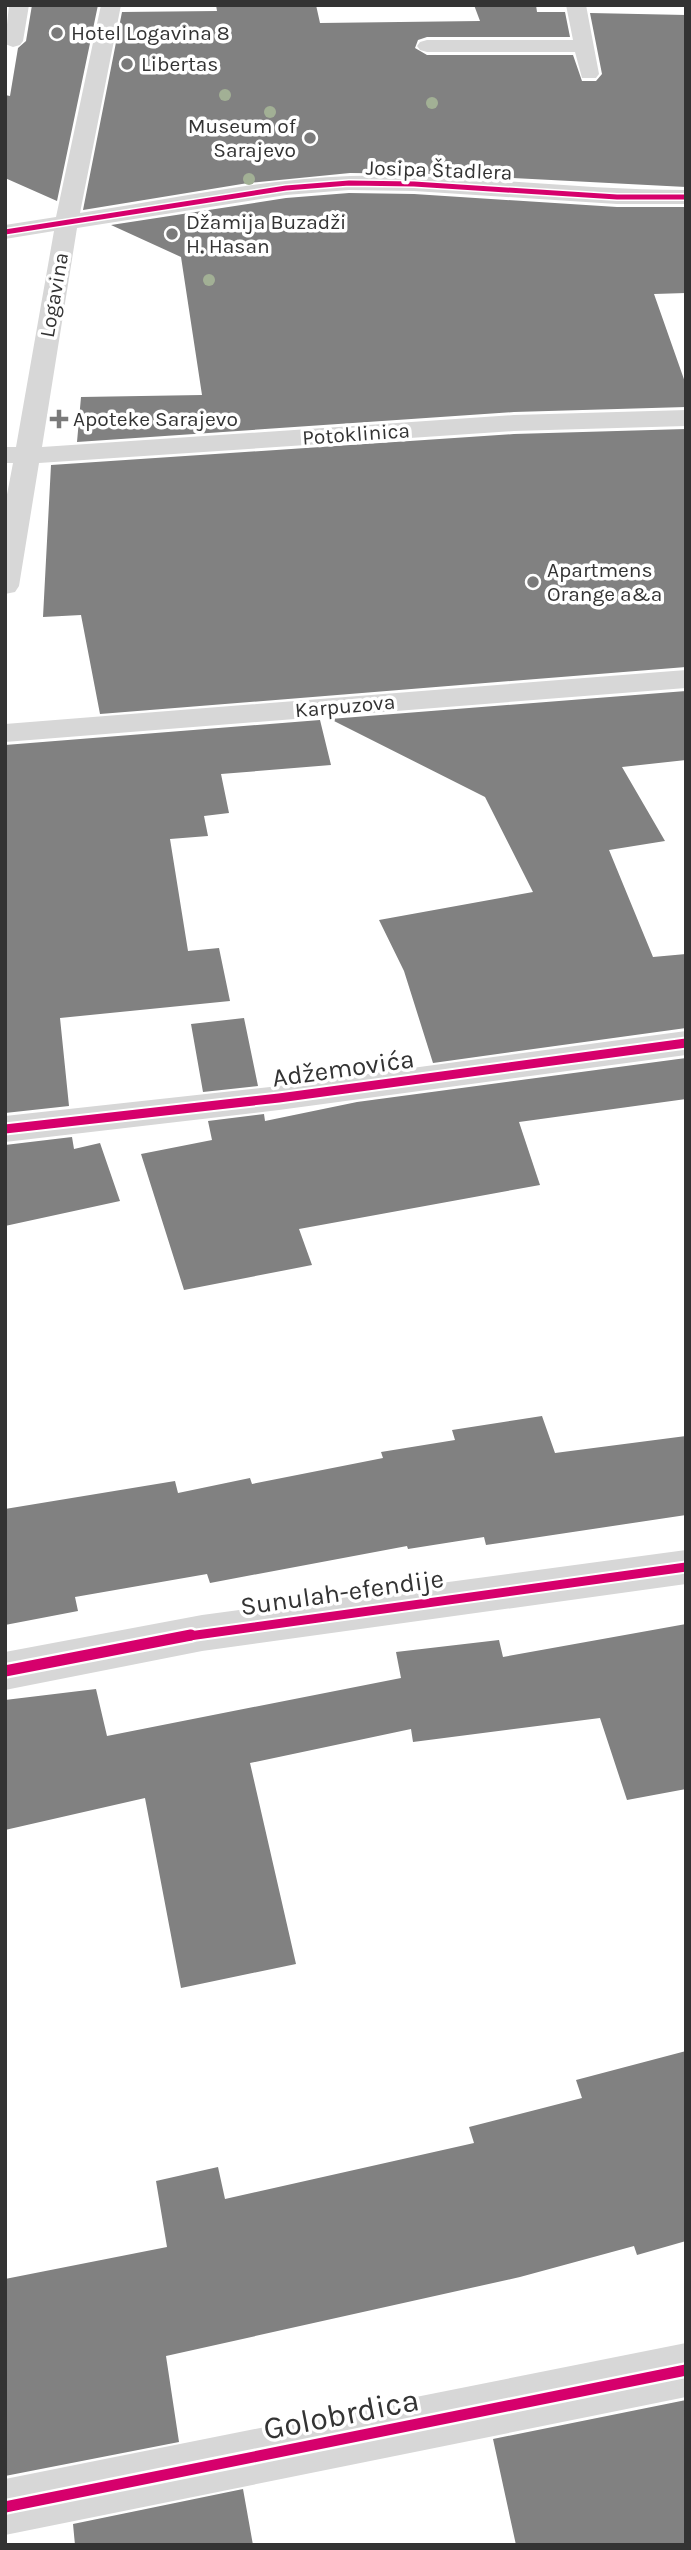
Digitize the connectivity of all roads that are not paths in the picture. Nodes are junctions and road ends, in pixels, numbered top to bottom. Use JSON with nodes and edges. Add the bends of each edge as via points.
{"nodes":[{"id":1,"x":19,"y":5,"type":"edge"},
{"id":2,"x":111,"y":5,"type":"edge"},
{"id":3,"x":576,"y":5,"type":"edge"},
{"id":4,"x":13,"y":41,"type":"dead end"},
{"id":5,"x":427,"y":46,"type":"dead end"},
{"id":6,"x":583,"y":46,"type":"junction"},
{"id":7,"x":589,"y":74,"type":"dead end"},
{"id":8,"x":686,"y":197,"type":"edge"},
{"id":9,"x":67,"y":221,"type":"junction"},
{"id":10,"x":5,"y":232,"type":"edge"},
{"id":11,"x":686,"y":418,"type":"edge"},
{"id":12,"x":16,"y":455,"type":"edge"},
{"id":13,"x":5,"y":586,"type":"edge"},
{"id":14,"x":686,"y":679,"type":"edge"},
{"id":15,"x":5,"y":733,"type":"edge"},
{"id":16,"x":686,"y":1043,"type":"edge"},
{"id":17,"x":5,"y":1129,"type":"edge"},
{"id":18,"x":686,"y":1567,"type":"edge"},
{"id":19,"x":5,"y":1671,"type":"edge"},
{"id":20,"x":686,"y":2370,"type":"edge"},
{"id":21,"x":5,"y":2507,"type":"edge"}],
"edges":[{"from":1,"to":4,"type":"street"},
{"from":2,"to":9,"type":"street","name":"Logavina"},
{"from":3,"to":6,"type":"street"},
{"from":5,"to":6,"type":"street"},
{"from":6,"to":7,"type":"street"},
{"from":8,"to":9,"type":"street","name":"Josipa Štadlera","via":[[349,184],[286,188]]},
{"from":9,"to":10,"type":"street","name":"Josipa Štadlera"},
{"from":9,"to":12,"type":"street","name":"Logavina"},
{"from":11,"to":12,"type":"street","name":"Potoklinica","via":[[514,423]]},
{"from":12,"to":13,"type":"street","name":"Logavina"},
{"from":14,"to":15,"type":"street","name":"Karpuzova"},
{"from":16,"to":17,"type":"street","name":"Adžemovića","via":[[279,1098]]},
{"from":18,"to":19,"type":"street","name":"Sunulah-efendije","via":[[201,1633]]},
{"from":20,"to":21,"type":"street","name":"Golobrdica"}]}
